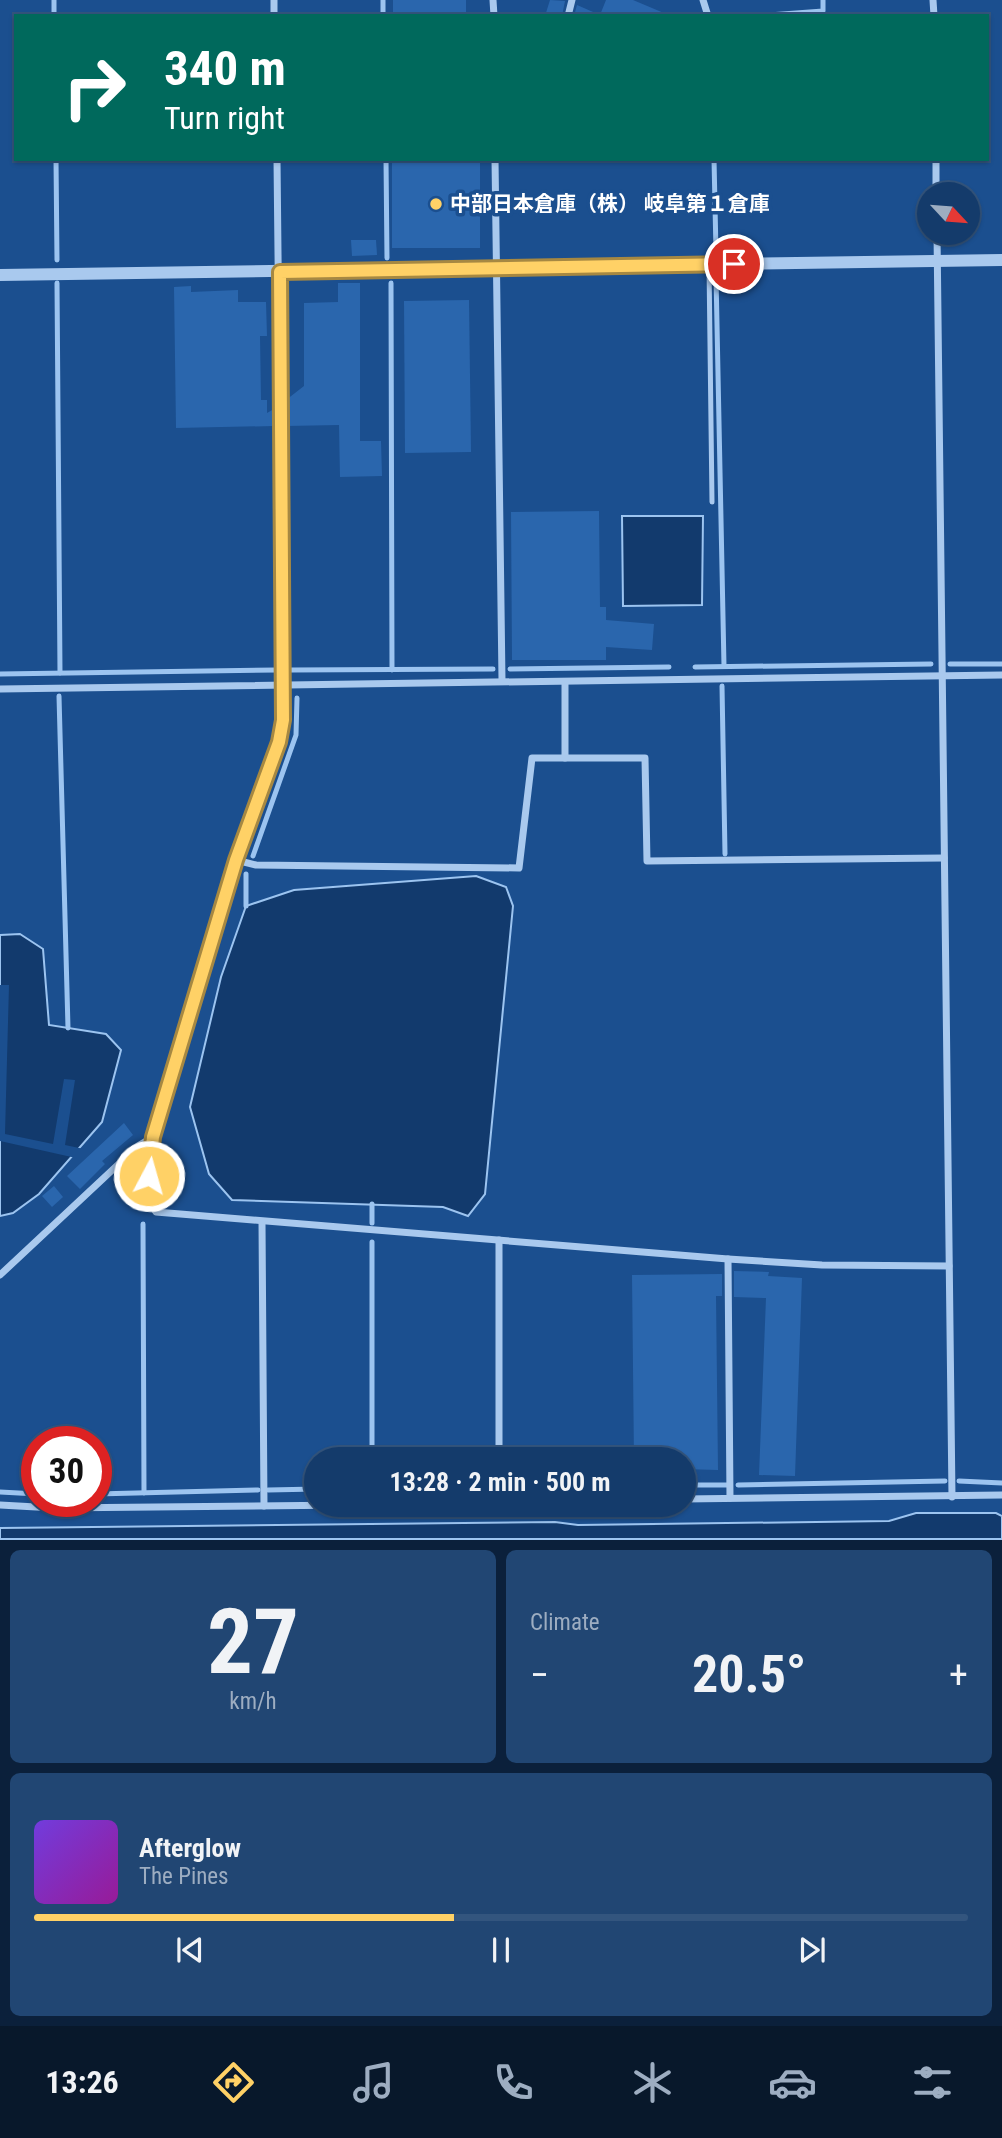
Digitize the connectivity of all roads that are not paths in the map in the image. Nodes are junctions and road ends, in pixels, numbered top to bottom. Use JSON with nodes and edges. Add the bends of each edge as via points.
{"nodes":[{"id":1,"x":277,"y":161,"type":"edge"},
{"id":2,"x":495,"y":161,"type":"edge"},
{"id":3,"x":936,"y":161,"type":"edge"},
{"id":4,"x":936,"y":182,"type":"edge"},
{"id":5,"x":937,"y":245,"type":"edge"},
{"id":6,"x":1002,"y":260,"type":"edge"},
{"id":7,"x":937,"y":261,"type":"junction"},
{"id":8,"x":709,"y":265,"type":"junction"},
{"id":9,"x":496,"y":268,"type":"junction"},
{"id":10,"x":280,"y":272,"type":"junction"},
{"id":11,"x":0,"y":275,"type":"edge"},
{"id":12,"x":712,"y":502,"type":"dead end"},
{"id":13,"x":1002,"y":674,"type":"edge"},
{"id":14,"x":943,"y":676,"type":"junction"},
{"id":15,"x":502,"y":680,"type":"junction"},
{"id":16,"x":565,"y":682,"type":"junction"},
{"id":17,"x":283,"y":684,"type":"junction"},
{"id":18,"x":0,"y":689,"type":"edge"},
{"id":19,"x":565,"y":758,"type":"junction"},
{"id":20,"x":944,"y":858,"type":"junction"},
{"id":21,"x":236,"y":860,"type":"junction"},
{"id":22,"x":153,"y":1137,"type":"junction"},
{"id":23,"x":262,"y":1222,"type":"junction"},
{"id":24,"x":499,"y":1240,"type":"junction"},
{"id":25,"x":728,"y":1259,"type":"junction"},
{"id":26,"x":948,"y":1266,"type":"junction"},
{"id":27,"x":0,"y":1275,"type":"edge"},
{"id":28,"x":499,"y":1447,"type":"edge"},
{"id":29,"x":1002,"y":1495,"type":"edge"},
{"id":30,"x":952,"y":1497,"type":"junction"},
{"id":31,"x":730,"y":1498,"type":"junction"},
{"id":32,"x":696,"y":1499,"type":"edge"},
{"id":33,"x":0,"y":1505,"type":"edge"},
{"id":34,"x":264,"y":1506,"type":"junction"},
{"id":35,"x":304,"y":1506,"type":"edge"}],
"edges":[{"from":1,"to":10,"type":"street"},
{"from":2,"to":9,"type":"street"},
{"from":3,"to":4,"type":"street"},
{"from":5,"to":7,"type":"street"},
{"from":6,"to":7,"type":"street"},
{"from":7,"to":8,"type":"street"},
{"from":7,"to":14,"type":"street"},
{"from":8,"to":9,"type":"street"},
{"from":8,"to":12,"type":"lane"},
{"from":9,"to":10,"type":"street"},
{"from":9,"to":15,"type":"street"},
{"from":10,"to":11,"type":"street"},
{"from":10,"to":17,"type":"street"},
{"from":13,"to":14,"type":"street"},
{"from":14,"to":16,"type":"street"},
{"from":14,"to":20,"type":"street"},
{"from":15,"to":16,"type":"street"},
{"from":15,"to":17,"type":"street"},
{"from":16,"to":19,"type":"street"},
{"from":17,"to":18,"type":"street"},
{"from":17,"to":21,"type":"street","via":[[279,742]]},
{"from":19,"to":20,"type":"street","via":[[645,758],[647,861]]},
{"from":19,"to":21,"type":"street","via":[[532,758],[519,868],[256,865]]},
{"from":20,"to":26,"type":"street"},
{"from":21,"to":22,"type":"street"},
{"from":22,"to":23,"type":"street","via":[[147,1196],[156,1212]]},
{"from":22,"to":27,"type":"street"},
{"from":23,"to":24,"type":"street"},
{"from":23,"to":34,"type":"street"},
{"from":24,"to":25,"type":"street"},
{"from":24,"to":28,"type":"street"},
{"from":25,"to":26,"type":"street"},
{"from":25,"to":31,"type":"street"},
{"from":26,"to":30,"type":"street"},
{"from":29,"to":30,"type":"street"},
{"from":30,"to":31,"type":"street"},
{"from":31,"to":32,"type":"street"},
{"from":33,"to":34,"type":"street"},
{"from":34,"to":35,"type":"street"}]}
